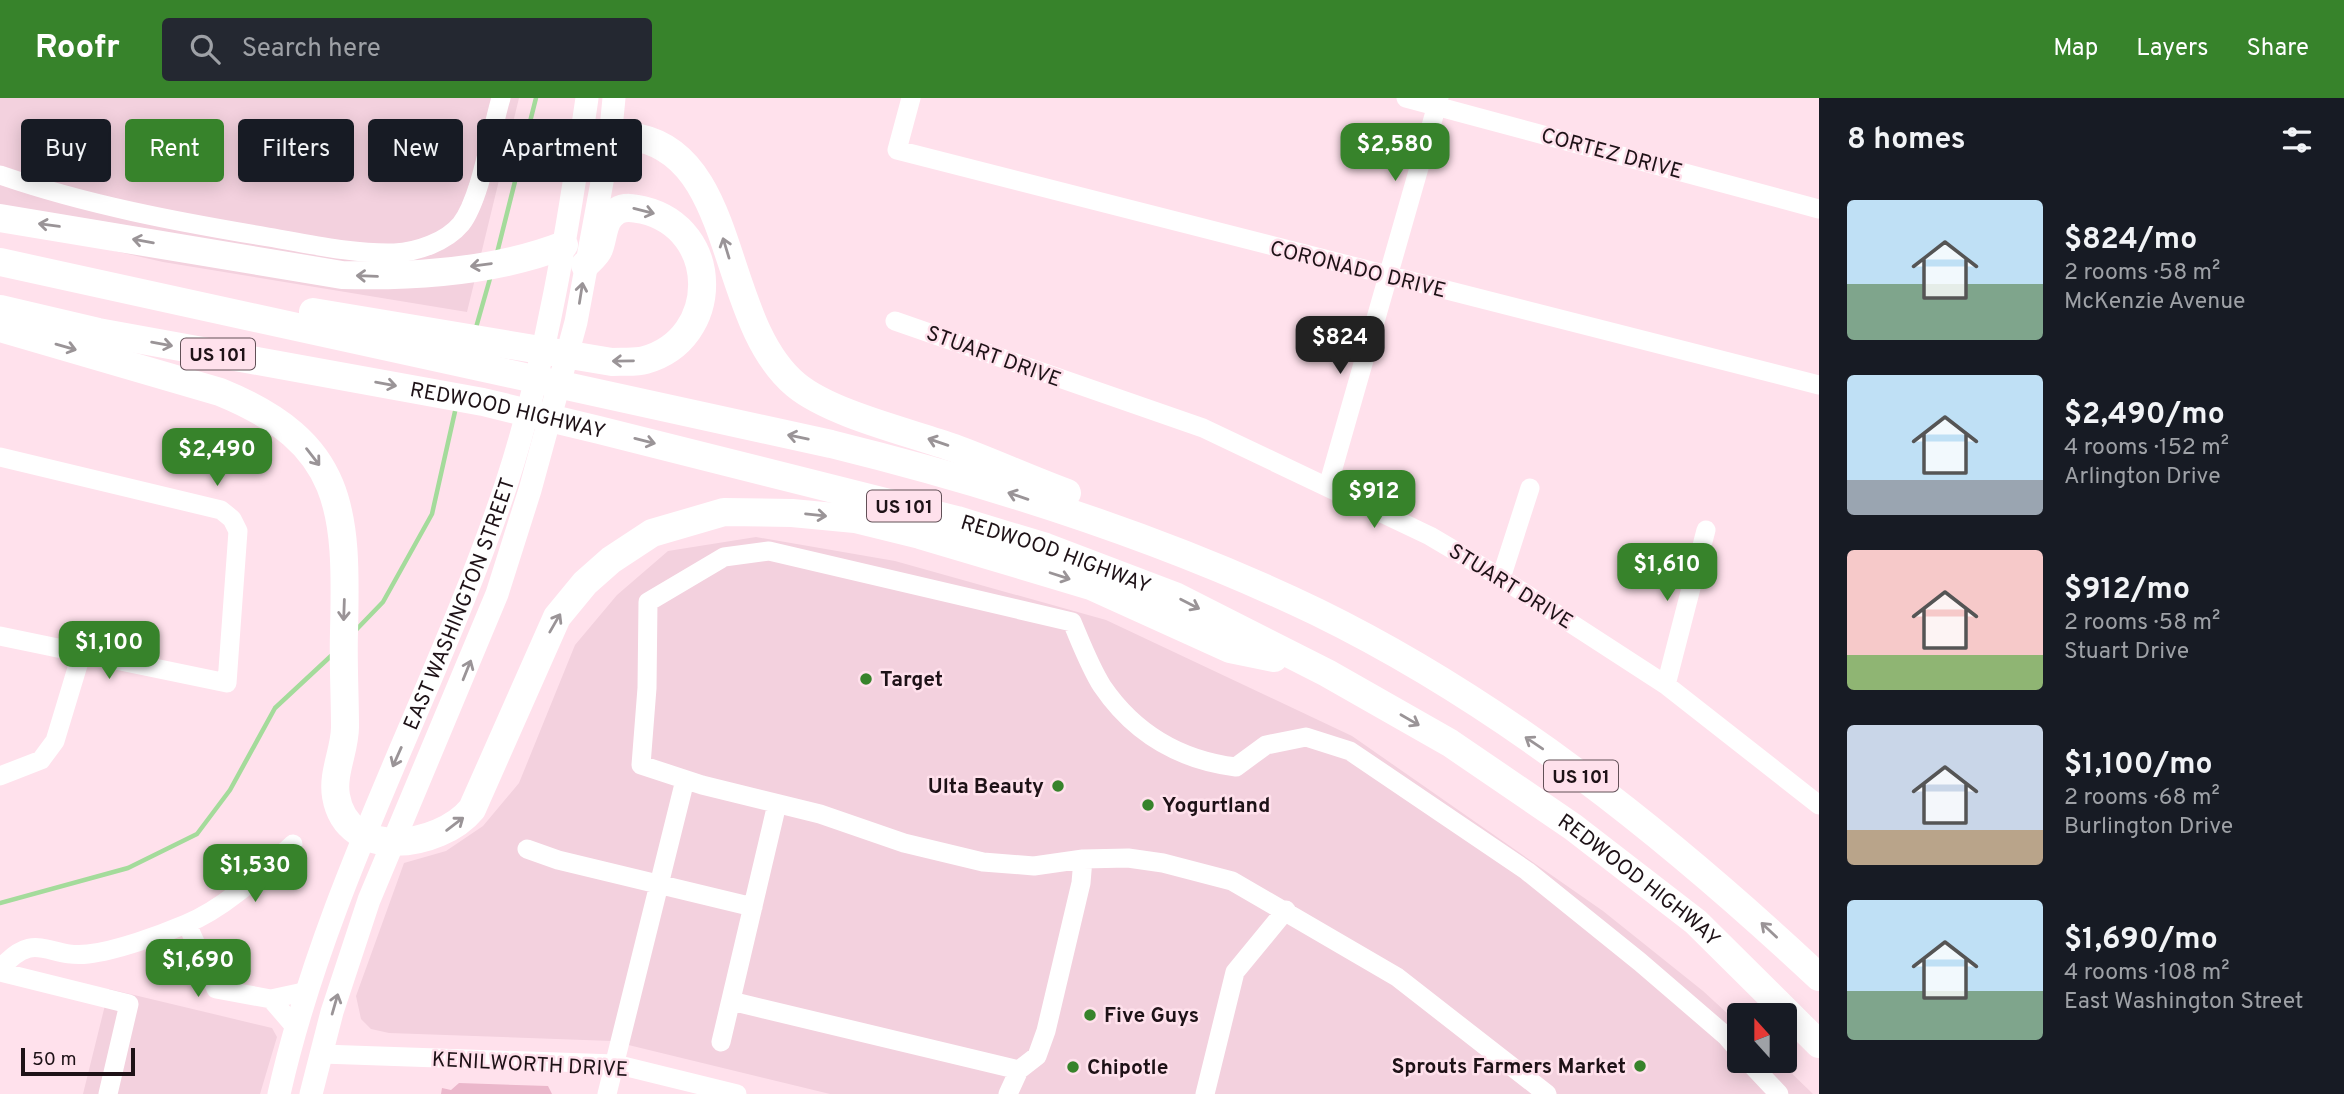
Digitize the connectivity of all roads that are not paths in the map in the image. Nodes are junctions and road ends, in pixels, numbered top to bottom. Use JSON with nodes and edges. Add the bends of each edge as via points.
{"nodes":[{"id":1,"x":500,"y":98,"type":"edge"},
{"id":2,"x":587,"y":98,"type":"edge"},
{"id":3,"x":614,"y":98,"type":"edge"},
{"id":4,"x":911,"y":98,"type":"edge"},
{"id":5,"x":1406,"y":98,"type":"edge"},
{"id":6,"x":1438,"y":102,"type":"edge"},
{"id":7,"x":584,"y":119,"type":"edge"},
{"id":8,"x":612,"y":119,"type":"edge"},
{"id":9,"x":642,"y":139,"type":"edge"},
{"id":10,"x":0,"y":175,"type":"edge"},
{"id":11,"x":574,"y":182,"type":"edge"},
{"id":12,"x":601,"y":182,"type":"edge"},
{"id":13,"x":1819,"y":209,"type":"edge"},
{"id":14,"x":0,"y":218,"type":"edge"},
{"id":15,"x":564,"y":245,"type":"junction"},
{"id":16,"x":0,"y":262,"type":"edge"},
{"id":17,"x":585,"y":265,"type":"junction"},
{"id":18,"x":1389,"y":277,"type":"junction"},
{"id":19,"x":157,"y":295,"type":"junction"},
{"id":20,"x":0,"y":309,"type":"edge"},
{"id":21,"x":895,"y":321,"type":"dead end"},
{"id":22,"x":0,"y":328,"type":"edge"},
{"id":23,"x":1819,"y":386,"type":"edge"},
{"id":24,"x":0,"y":457,"type":"edge"},
{"id":25,"x":1328,"y":486,"type":"junction"},
{"id":26,"x":1530,"y":488,"type":"dead end"},
{"id":27,"x":1706,"y":530,"type":"dead end"},
{"id":28,"x":1501,"y":578,"type":"junction"},
{"id":29,"x":1265,"y":589,"type":"junction"},
{"id":30,"x":0,"y":636,"type":"edge"},
{"id":31,"x":81,"y":655,"type":"junction"},
{"id":32,"x":1306,"y":664,"type":"junction"},
{"id":33,"x":1666,"y":685,"type":"junction"},
{"id":34,"x":0,"y":776,"type":"edge"},
{"id":35,"x":685,"y":780,"type":"junction"},
{"id":36,"x":777,"y":804,"type":"junction"},
{"id":37,"x":1819,"y":805,"type":"edge"},
{"id":38,"x":365,"y":834,"type":"junction"},
{"id":39,"x":391,"y":843,"type":"junction"},
{"id":40,"x":293,"y":844,"type":"dead end"},
{"id":41,"x":527,"y":849,"type":"dead end"},
{"id":42,"x":1083,"y":859,"type":"junction"},
{"id":43,"x":659,"y":885,"type":"junction"},
{"id":44,"x":753,"y":907,"type":"junction"},
{"id":45,"x":1286,"y":910,"type":"junction"},
{"id":46,"x":187,"y":924,"type":"junction"},
{"id":47,"x":0,"y":970,"type":"edge"},
{"id":48,"x":1819,"y":977,"type":"edge"},
{"id":49,"x":308,"y":991,"type":"junction"},
{"id":50,"x":271,"y":999,"type":"junction"},
{"id":51,"x":731,"y":1001,"type":"junction"},
{"id":52,"x":296,"y":1028,"type":"junction"},
{"id":53,"x":1727,"y":1037,"type":"edge"},
{"id":54,"x":721,"y":1042,"type":"dead end"},
{"id":55,"x":1819,"y":1044,"type":"edge"},
{"id":56,"x":322,"y":1054,"type":"junction"},
{"id":57,"x":615,"y":1064,"type":"junction"},
{"id":58,"x":1019,"y":1070,"type":"junction"},
{"id":59,"x":1759,"y":1073,"type":"edge"},
{"id":60,"x":108,"y":1094,"type":"edge"},
{"id":61,"x":279,"y":1094,"type":"edge"},
{"id":62,"x":311,"y":1094,"type":"edge"},
{"id":63,"x":607,"y":1094,"type":"edge"},
{"id":64,"x":737,"y":1094,"type":"edge"},
{"id":65,"x":1008,"y":1094,"type":"edge"},
{"id":66,"x":1205,"y":1094,"type":"edge"},
{"id":67,"x":1547,"y":1094,"type":"edge"},
{"id":68,"x":1779,"y":1094,"type":"edge"}],
"edges":[{"from":1,"to":10,"type":"street","via":[[473,201],[460,224],[440,241],[397,253],[356,252],[225,229],[61,196]]},
{"from":2,"to":7,"type":"main road","name":"EAST WASHINGTON STREET"},
{"from":3,"to":8,"type":"main road","name":"EAST WASHINGTON STREET"},
{"from":4,"to":18,"type":"street","name":"CORONADO DRIVE","via":[[897,150]]},
{"from":5,"to":6,"type":"street","name":"CORTEZ DRIVE"},
{"from":6,"to":13,"type":"street","name":"CORTEZ DRIVE"},
{"from":6,"to":18,"type":"street"},
{"from":29,"to":9,"type":"highway","one_way":true,"via":[[1249,568],[1157,526],[846,410],[796,385],[759,339],[741,299],[715,212],[689,168],[664,147]]},
{"from":11,"to":15,"type":"main road","name":"EAST WASHINGTON STREET"},
{"from":12,"to":17,"type":"main road","name":"EAST WASHINGTON STREET"},
{"from":15,"to":14,"type":"highway","one_way":true,"via":[[528,259],[436,272],[342,275]]},
{"from":15,"to":38,"type":"main road","name":"EAST WASHINGTON STREET","one_way":true,"via":[[506,485]]},
{"from":16,"to":19,"type":"highway","name":"REDWOOD HIGHWAY","number":"US 101"},
{"from":17,"to":19,"type":"highway","one_way":true,"via":[[598,252],[608,217],[618,210],[656,214],[677,226],[692,243],[703,285],[688,332],[672,347],[644,361],[612,362],[215,295]]},
{"from":39,"to":17,"type":"main road","name":"EAST WASHINGTON STREET","one_way":true,"via":[[497,594],[576,322]]},
{"from":18,"to":23,"type":"street","name":"CORONADO DRIVE"},
{"from":18,"to":25,"type":"street"},
{"from":29,"to":19,"type":"highway","name":"REDWOOD HIGHWAY","number":"US 101","one_way":true,"via":[[961,476]]},
{"from":20,"to":32,"type":"highway","name":"REDWOOD HIGHWAY","number":"US 101","one_way":true,"via":[[97,332],[483,402],[957,520],[1046,547],[1175,596]]},
{"from":21,"to":25,"type":"street","name":"STUART DRIVE","via":[[1203,428]]},
{"from":22,"to":38,"type":"highway","one_way":true,"via":[[220,392],[285,427],[321,467],[339,509],[346,552],[345,731],[336,796],[345,820]]},
{"from":24,"to":31,"type":"street","via":[[221,510],[238,531],[227,683]]},
{"from":25,"to":28,"type":"street","name":"STUART DRIVE","via":[[1430,536]]},
{"from":26,"to":28,"type":"street"},
{"from":27,"to":33,"type":"street"},
{"from":28,"to":33,"type":"street","name":"STUART DRIVE"},
{"from":48,"to":29,"type":"highway","name":"REDWOOD HIGHWAY","number":"US 101","one_way":true,"via":[[1727,891],[1594,784],[1423,671]]},
{"from":30,"to":31,"type":"street"},
{"from":31,"to":34,"type":"street","via":[[55,741],[41,760]]},
{"from":39,"to":32,"type":"highway","one_way":true,"via":[[447,831],[472,809],[557,617],[585,583],[652,533],[724,512],[855,520],[920,535],[1091,586],[1230,649]]},
{"from":32,"to":55,"type":"highway","name":"REDWOOD HIGHWAY","number":"US 101","one_way":true,"via":[[1450,743],[1573,827],[1696,922]]},
{"from":33,"to":37,"type":"street","name":"STUART DRIVE"},
{"from":35,"to":36,"type":"street"},
{"from":35,"to":43,"type":"street"},
{"from":35,"to":53,"type":"street","via":[[641,765],[648,602],[724,557],[769,551],[1072,622],[1102,685],[1147,734],[1201,762],[1236,767],[1266,745],[1306,737],[1350,751],[1527,871]]},
{"from":36,"to":42,"type":"street","via":[[863,827],[904,844],[990,864],[1034,866]]},
{"from":36,"to":44,"type":"street"},
{"from":38,"to":39,"type":"highway"},
{"from":38,"to":49,"type":"main road","name":"EAST WASHINGTON STREET"},
{"from":56,"to":39,"type":"main road","name":"EAST WASHINGTON STREET","one_way":true,"via":[[348,960]]},
{"from":40,"to":46,"type":"street","via":[[239,891]]},
{"from":41,"to":43,"type":"street"},
{"from":42,"to":45,"type":"street","via":[[1163,863],[1232,881]]},
{"from":42,"to":58,"type":"street","via":[[1049,1021],[1037,1056]]},
{"from":43,"to":44,"type":"street"},
{"from":43,"to":57,"type":"street"},
{"from":44,"to":51,"type":"street"},
{"from":45,"to":66,"type":"street","via":[[1235,972]]},
{"from":45,"to":67,"type":"street","via":[[1397,977]]},
{"from":46,"to":47,"type":"street","via":[[89,954],[25,948]]},
{"from":46,"to":50,"type":"street","via":[[216,989]]},
{"from":47,"to":60,"type":"street","via":[[129,1004]]},
{"from":49,"to":50,"type":"street"},
{"from":49,"to":52,"type":"main road","name":"EAST WASHINGTON STREET"},
{"from":50,"to":52,"type":"street"},
{"from":51,"to":54,"type":"street"},
{"from":51,"to":58,"type":"street"},
{"from":52,"to":61,"type":"main road","name":"EAST WASHINGTON STREET"},
{"from":56,"to":57,"type":"street","name":"KENILWORTH DRIVE"},
{"from":56,"to":62,"type":"main road","name":"EAST WASHINGTON STREET"},
{"from":57,"to":63,"type":"street"},
{"from":57,"to":64,"type":"street","name":"KENILWORTH DRIVE"},
{"from":58,"to":65,"type":"street"},
{"from":59,"to":68,"type":"street"}]}
